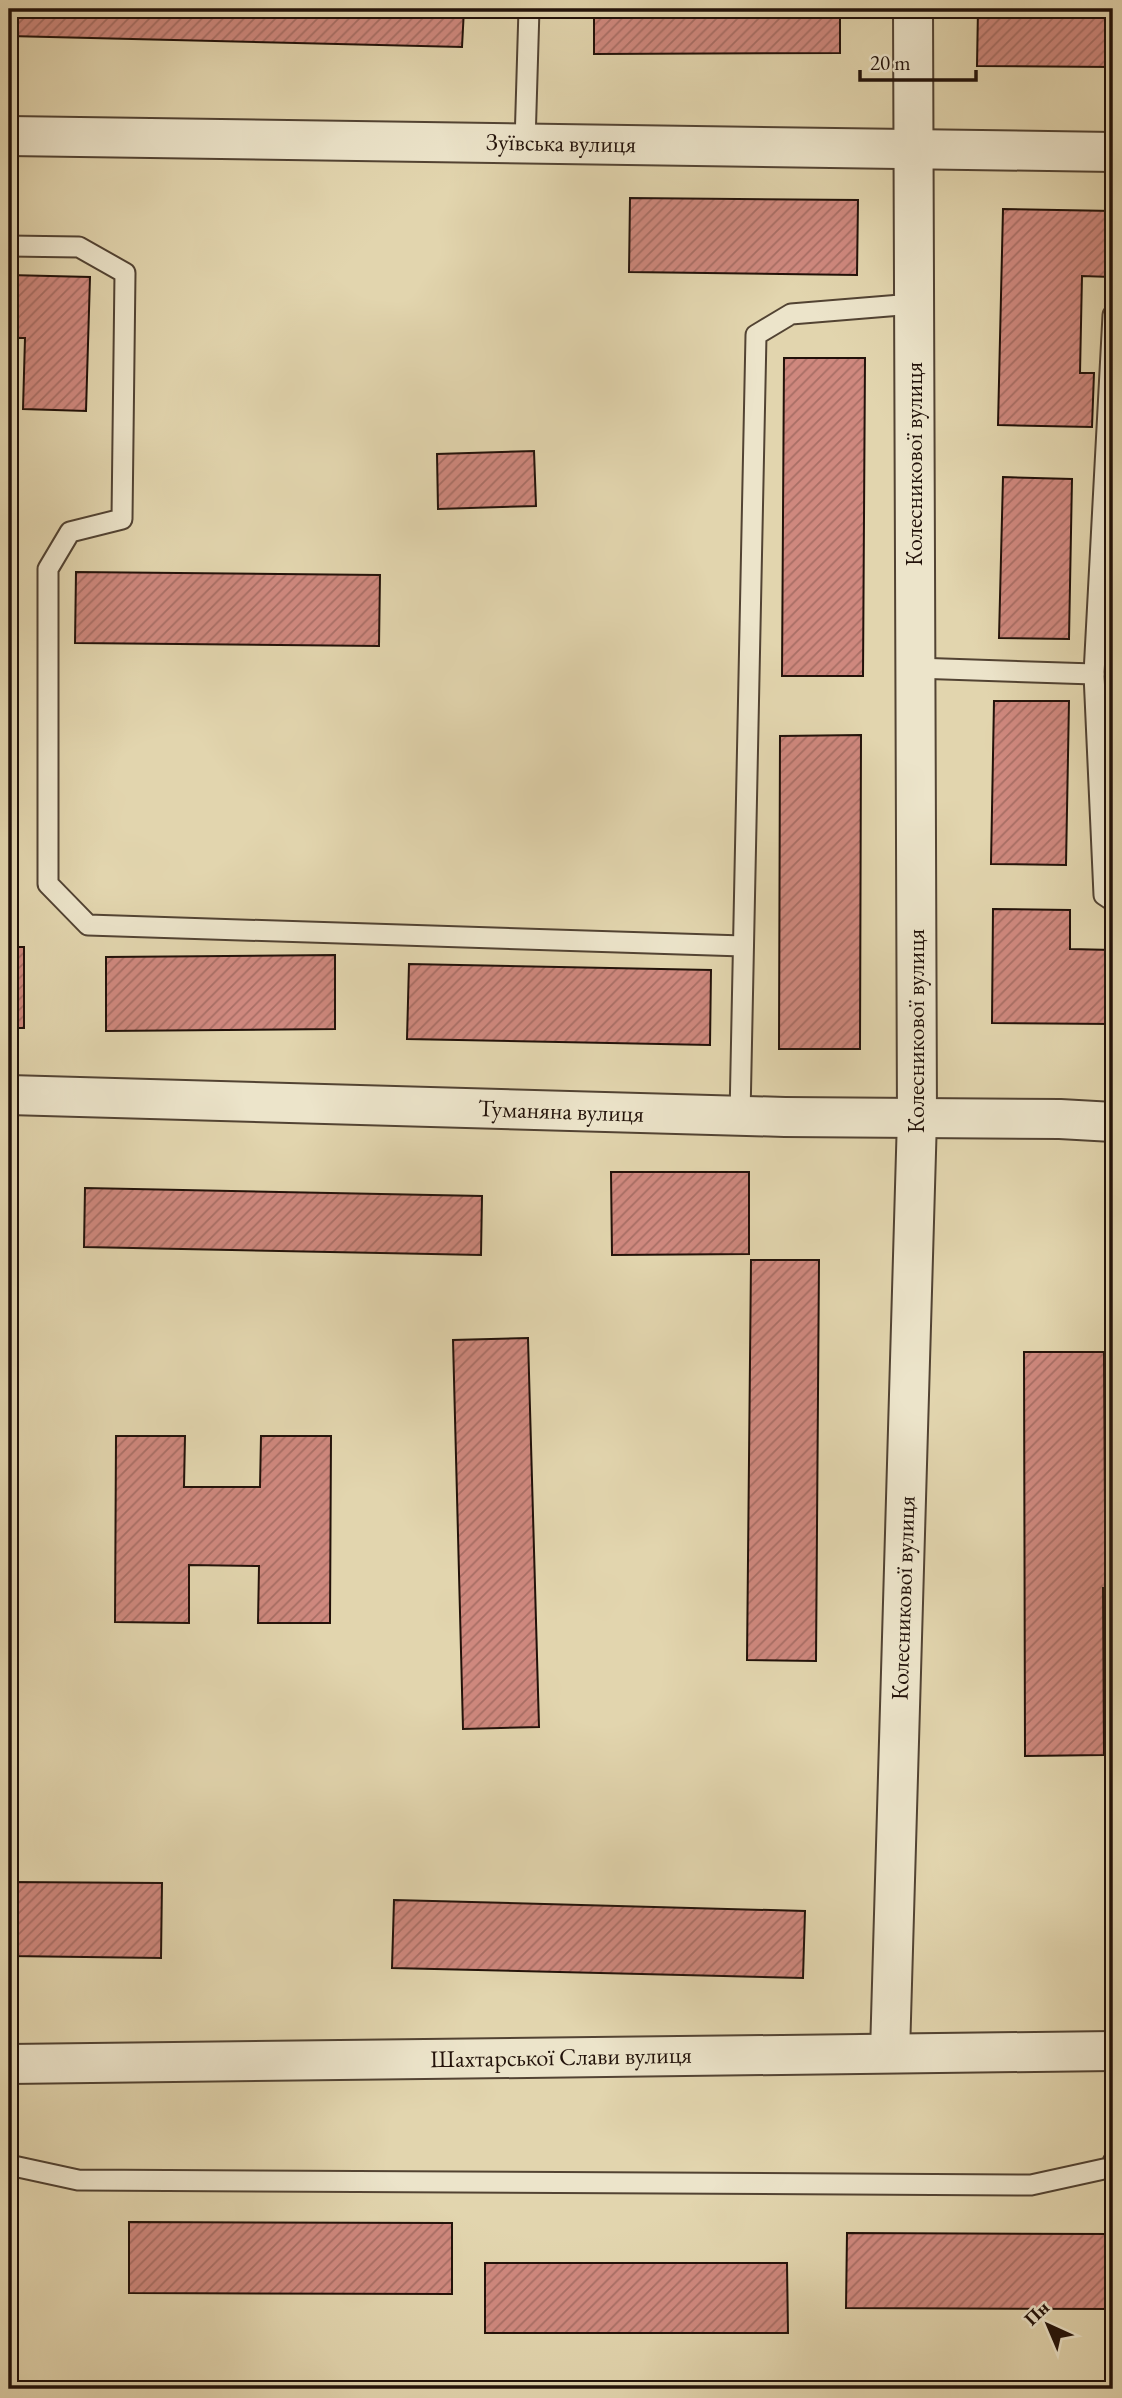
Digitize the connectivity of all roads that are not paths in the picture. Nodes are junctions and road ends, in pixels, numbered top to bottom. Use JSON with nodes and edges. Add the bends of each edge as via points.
{"nodes":[{"id":1,"x":529,"y":9,"type":"edge"},
{"id":2,"x":913,"y":9,"type":"edge"},
{"id":3,"x":9,"y":136,"type":"edge"},
{"id":4,"x":525,"y":143,"type":"junction"},
{"id":5,"x":912,"y":150,"type":"junction"},
{"id":6,"x":1113,"y":152,"type":"edge"},
{"id":7,"x":9,"y":246,"type":"edge"},
{"id":8,"x":913,"y":304,"type":"junction"},
{"id":9,"x":1113,"y":315,"type":"edge"},
{"id":10,"x":1110,"y":411,"type":"edge"},
{"id":11,"x":915,"y":668,"type":"junction"},
{"id":12,"x":1094,"y":674,"type":"junction"},
{"id":13,"x":1113,"y":901,"type":"edge"},
{"id":14,"x":743,"y":946,"type":"junction"},
{"id":15,"x":9,"y":1095,"type":"edge"},
{"id":16,"x":740,"y":1116,"type":"junction"},
{"id":17,"x":917,"y":1118,"type":"junction"},
{"id":18,"x":1113,"y":1122,"type":"edge"},
{"id":19,"x":1113,"y":2050,"type":"edge"},
{"id":20,"x":890,"y":2053,"type":"junction"},
{"id":21,"x":9,"y":2064,"type":"edge"},
{"id":22,"x":9,"y":2165,"type":"edge"},
{"id":23,"x":1113,"y":2165,"type":"edge"}],
"edges":[{"from":1,"to":4,"type":"lane"},
{"from":2,"to":5,"type":"street","name":"Колесникової вулиця"},
{"from":3,"to":4,"type":"street","name":"Зуївська вулиця"},
{"from":4,"to":5,"type":"street","name":"Зуївська вулиця"},
{"from":5,"to":6,"type":"street","name":"Зуївська вулиця"},
{"from":5,"to":8,"type":"street","name":"Колесникової вулиця"},
{"from":7,"to":14,"type":"lane","via":[[79,247],[125,273],[122,519],[70,532],[47,569],[48,884],[88,925]]},
{"from":8,"to":11,"type":"street","name":"Колесникової вулиця"},
{"from":8,"to":14,"type":"lane","via":[[791,314],[756,335]]},
{"from":9,"to":10,"type":"lane"},
{"from":10,"to":12,"type":"lane"},
{"from":11,"to":12,"type":"lane"},
{"from":11,"to":17,"type":"street","name":"Колесникової вулиця"},
{"from":12,"to":13,"type":"lane","via":[[1104,895]]},
{"from":14,"to":16,"type":"lane"},
{"from":15,"to":16,"type":"street","name":"Туманяна вулиця"},
{"from":16,"to":17,"type":"street","name":"Туманяна вулиця"},
{"from":17,"to":18,"type":"street","name":"Туманяна вулиця"},
{"from":17,"to":20,"type":"street","name":"Колесникової вулиця"},
{"from":19,"to":20,"type":"street","name":"Шахтарської Слави вулиця"},
{"from":20,"to":21,"type":"street","name":"Шахтарської Слави вулиця"},
{"from":22,"to":23,"type":"lane","via":[[78,2180],[1031,2185]]}]}
